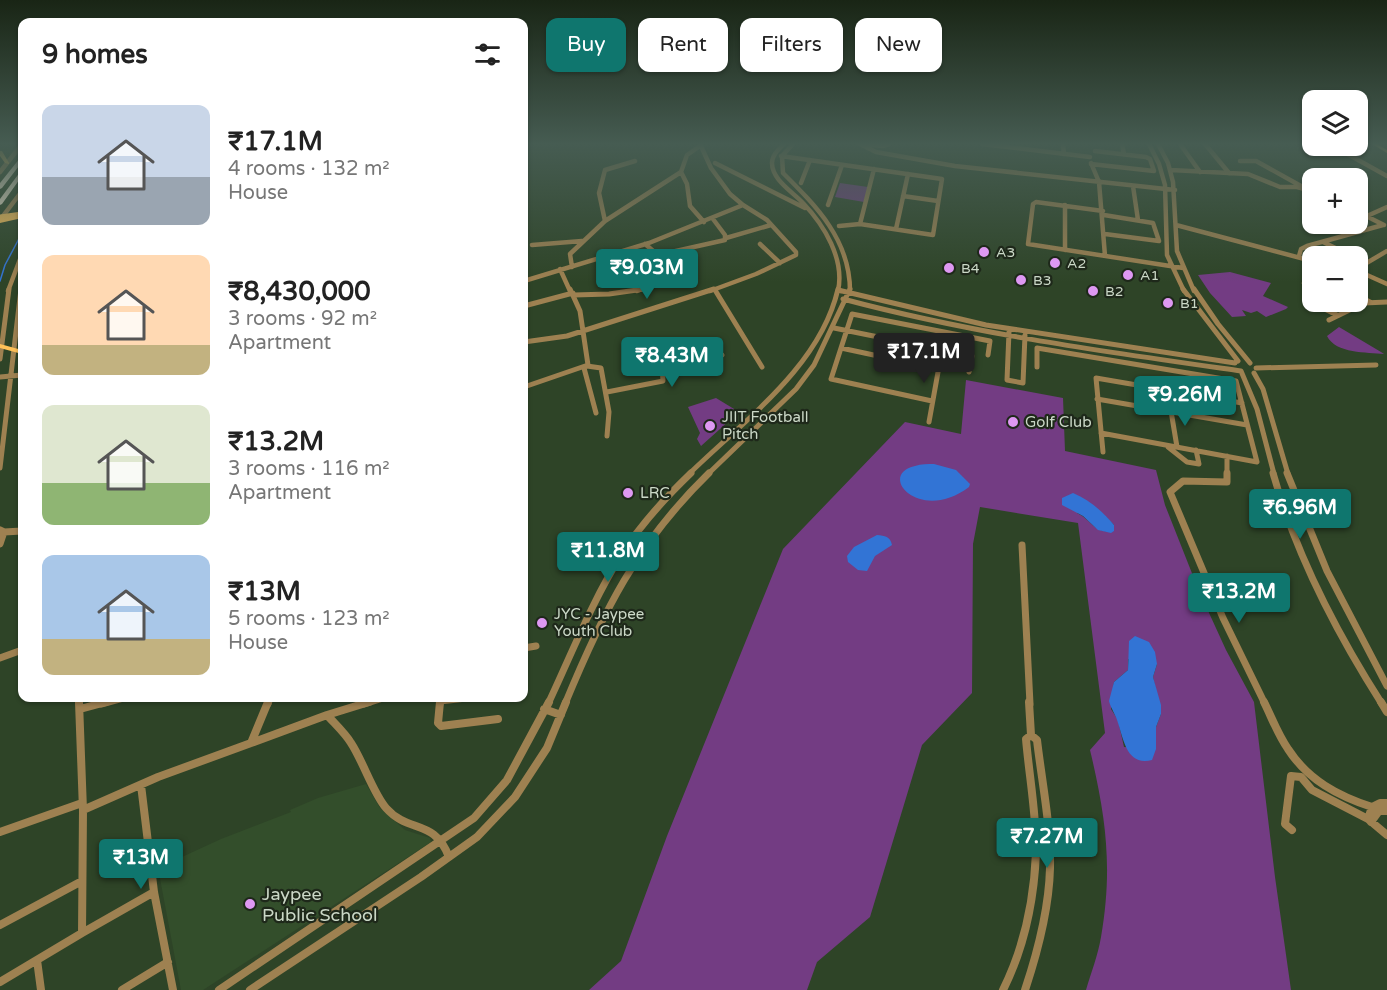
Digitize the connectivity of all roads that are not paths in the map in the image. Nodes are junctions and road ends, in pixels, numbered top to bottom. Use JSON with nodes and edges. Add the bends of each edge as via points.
{"nodes":[{"id":1,"x":9,"y":190,"type":"edge"},
{"id":2,"x":600,"y":190,"type":"edge"},
{"id":3,"x":653,"y":190,"type":"edge"},
{"id":4,"x":688,"y":190,"type":"edge"},
{"id":5,"x":730,"y":190,"type":"edge"},
{"id":6,"x":769,"y":190,"type":"edge"},
{"id":7,"x":790,"y":190,"type":"edge"},
{"id":8,"x":800,"y":190,"type":"edge"},
{"id":9,"x":833,"y":190,"type":"edge"},
{"id":10,"x":869,"y":190,"type":"edge"},
{"id":11,"x":904,"y":190,"type":"edge"},
{"id":12,"x":940,"y":190,"type":"edge"},
{"id":13,"x":1100,"y":190,"type":"edge"},
{"id":14,"x":1134,"y":190,"type":"edge"},
{"id":15,"x":1165,"y":190,"type":"edge"},
{"id":16,"x":1175,"y":190,"type":"edge"},
{"id":17,"x":18,"y":195,"type":"edge"},
{"id":18,"x":903,"y":196,"type":"junction"},
{"id":19,"x":938,"y":201,"type":"junction"},
{"id":20,"x":0,"y":203,"type":"edge"},
{"id":21,"x":743,"y":205,"type":"junction"},
{"id":22,"x":828,"y":205,"type":"dead end"},
{"id":23,"x":1065,"y":205,"type":"junction"},
{"id":24,"x":1387,"y":207,"type":"edge"},
{"id":25,"x":808,"y":210,"type":"junction"},
{"id":26,"x":1103,"y":213,"type":"junction"},
{"id":27,"x":18,"y":217,"type":"edge"},
{"id":28,"x":1368,"y":217,"type":"joint"},
{"id":29,"x":713,"y":219,"type":"junction"},
{"id":30,"x":0,"y":220,"type":"edge"},
{"id":31,"x":1138,"y":220,"type":"junction"},
{"id":32,"x":605,"y":221,"type":"junction"},
{"id":33,"x":704,"y":222,"type":"junction"},
{"id":34,"x":860,"y":224,"type":"junction"},
{"id":35,"x":771,"y":225,"type":"junction"},
{"id":36,"x":1176,"y":225,"type":"junction"},
{"id":37,"x":1385,"y":225,"type":"edge"},
{"id":38,"x":839,"y":226,"type":"dead end"},
{"id":39,"x":896,"y":229,"type":"junction"},
{"id":40,"x":1104,"y":234,"type":"junction"},
{"id":41,"x":726,"y":238,"type":"junction"},
{"id":42,"x":583,"y":242,"type":"junction"},
{"id":43,"x":1323,"y":242,"type":"junction"},
{"id":44,"x":645,"y":244,"type":"junction"},
{"id":45,"x":760,"y":244,"type":"dead end"},
{"id":46,"x":532,"y":245,"type":"dead end"},
{"id":47,"x":1332,"y":246,"type":"edge"},
{"id":48,"x":1065,"y":250,"type":"junction"},
{"id":49,"x":1387,"y":251,"type":"edge"},
{"id":50,"x":658,"y":255,"type":"junction"},
{"id":51,"x":1105,"y":256,"type":"junction"},
{"id":52,"x":1299,"y":256,"type":"junction"},
{"id":53,"x":1302,"y":257,"type":"edge"},
{"id":54,"x":1368,"y":262,"type":"edge"},
{"id":55,"x":780,"y":263,"type":"junction"},
{"id":56,"x":18,"y":265,"type":"edge"},
{"id":57,"x":1172,"y":266,"type":"junction"},
{"id":58,"x":572,"y":267,"type":"junction"},
{"id":59,"x":1183,"y":268,"type":"junction"},
{"id":60,"x":560,"y":269,"type":"junction"},
{"id":61,"x":1368,"y":274,"type":"edge"},
{"id":62,"x":528,"y":280,"type":"edge"},
{"id":63,"x":1387,"y":284,"type":"edge"},
{"id":64,"x":715,"y":290,"type":"junction"},
{"id":65,"x":573,"y":294,"type":"junction"},
{"id":66,"x":838,"y":294,"type":"junction"},
{"id":67,"x":848,"y":297,"type":"junction"},
{"id":68,"x":1370,"y":302,"type":"edge"},
{"id":69,"x":1387,"y":302,"type":"edge"},
{"id":70,"x":528,"y":305,"type":"edge"},
{"id":71,"x":18,"y":311,"type":"edge"},
{"id":72,"x":1331,"y":312,"type":"edge"},
{"id":73,"x":1343,"y":312,"type":"edge"},
{"id":74,"x":1337,"y":315,"type":"junction"},
{"id":75,"x":1329,"y":320,"type":"dead end"},
{"id":76,"x":834,"y":328,"type":"junction"},
{"id":77,"x":583,"y":330,"type":"junction"},
{"id":78,"x":847,"y":330,"type":"junction"},
{"id":79,"x":1009,"y":332,"type":"junction"},
{"id":80,"x":1025,"y":335,"type":"junction"},
{"id":81,"x":693,"y":340,"type":"dead end"},
{"id":82,"x":528,"y":342,"type":"edge"},
{"id":83,"x":1009,"y":345,"type":"junction"},
{"id":84,"x":1,"y":347,"type":"edge"},
{"id":85,"x":841,"y":348,"type":"junction"},
{"id":86,"x":1024,"y":348,"type":"junction"},
{"id":87,"x":12,"y":350,"type":"junction"},
{"id":88,"x":942,"y":350,"type":"junction"},
{"id":89,"x":18,"y":351,"type":"edge"},
{"id":90,"x":722,"y":355,"type":"dead end"},
{"id":91,"x":988,"y":355,"type":"dead end"},
{"id":92,"x":700,"y":358,"type":"junction"},
{"id":93,"x":0,"y":359,"type":"edge"},
{"id":94,"x":1237,"y":362,"type":"junction"},
{"id":95,"x":1250,"y":363,"type":"junction"},
{"id":96,"x":1376,"y":365,"type":"dead end"},
{"id":97,"x":585,"y":367,"type":"junction"},
{"id":98,"x":762,"y":367,"type":"dead end"},
{"id":99,"x":1037,"y":367,"type":"dead end"},
{"id":100,"x":939,"y":369,"type":"junction"},
{"id":101,"x":1255,"y":370,"type":"junction"},
{"id":102,"x":1241,"y":371,"type":"junction"},
{"id":103,"x":969,"y":372,"type":"dead end"},
{"id":104,"x":18,"y":375,"type":"edge"},
{"id":105,"x":12,"y":376,"type":"junction"},
{"id":106,"x":0,"y":377,"type":"edge"},
{"id":107,"x":528,"y":385,"type":"edge"},
{"id":108,"x":607,"y":392,"type":"junction"},
{"id":109,"x":1097,"y":399,"type":"junction"},
{"id":110,"x":932,"y":401,"type":"junction"},
{"id":111,"x":1242,"y":403,"type":"junction"},
{"id":112,"x":1171,"y":411,"type":"junction"},
{"id":113,"x":596,"y":413,"type":"dead end"},
{"id":114,"x":750,"y":418,"type":"junction"},
{"id":115,"x":928,"y":422,"type":"dead end"},
{"id":116,"x":762,"y":423,"type":"junction"},
{"id":117,"x":1247,"y":425,"type":"junction"},
{"id":118,"x":1101,"y":433,"type":"junction"},
{"id":119,"x":607,"y":436,"type":"dead end"},
{"id":120,"x":1166,"y":445,"type":"junction"},
{"id":121,"x":1177,"y":447,"type":"junction"},
{"id":122,"x":1196,"y":450,"type":"junction"},
{"id":123,"x":1102,"y":452,"type":"dead end"},
{"id":124,"x":1227,"y":456,"type":"junction"},
{"id":125,"x":0,"y":468,"type":"edge"},
{"id":126,"x":2,"y":531,"type":"edge"},
{"id":127,"x":18,"y":531,"type":"edge"},
{"id":128,"x":0,"y":544,"type":"edge"},
{"id":129,"x":1022,"y":545,"type":"dead end"},
{"id":130,"x":536,"y":646,"type":"dead end"},
{"id":131,"x":528,"y":647,"type":"edge"},
{"id":132,"x":18,"y":651,"type":"edge"},
{"id":133,"x":0,"y":658,"type":"edge"},
{"id":134,"x":1387,"y":686,"type":"edge"},
{"id":135,"x":79,"y":702,"type":"edge"},
{"id":136,"x":107,"y":702,"type":"edge"},
{"id":137,"x":268,"y":702,"type":"edge"},
{"id":138,"x":370,"y":702,"type":"edge"},
{"id":139,"x":440,"y":702,"type":"edge"},
{"id":140,"x":80,"y":709,"type":"junction"},
{"id":141,"x":544,"y":709,"type":"junction"},
{"id":142,"x":1387,"y":712,"type":"edge"},
{"id":143,"x":327,"y":715,"type":"junction"},
{"id":144,"x":561,"y":715,"type":"junction"},
{"id":145,"x":498,"y":719,"type":"dead end"},
{"id":146,"x":1031,"y":735,"type":"junction"},
{"id":147,"x":251,"y":743,"type":"junction"},
{"id":148,"x":141,"y":785,"type":"junction"},
{"id":149,"x":1387,"y":803,"type":"edge"},
{"id":150,"x":83,"y":807,"type":"junction"},
{"id":151,"x":1372,"y":807,"type":"junction"},
{"id":152,"x":1387,"y":811,"type":"edge"},
{"id":153,"x":1370,"y":821,"type":"junction"},
{"id":154,"x":1292,"y":830,"type":"dead end"},
{"id":155,"x":0,"y":832,"type":"edge"},
{"id":156,"x":1387,"y":835,"type":"edge"},
{"id":157,"x":443,"y":841,"type":"junction"},
{"id":158,"x":449,"y":857,"type":"junction"},
{"id":159,"x":82,"y":881,"type":"junction"},
{"id":160,"x":154,"y":892,"type":"junction"},
{"id":161,"x":0,"y":925,"type":"edge"},
{"id":162,"x":82,"y":933,"type":"junction"},
{"id":163,"x":37,"y":960,"type":"junction"},
{"id":164,"x":168,"y":962,"type":"junction"},
{"id":165,"x":0,"y":982,"type":"edge"},
{"id":166,"x":41,"y":990,"type":"edge"},
{"id":167,"x":122,"y":990,"type":"edge"},
{"id":168,"x":173,"y":990,"type":"edge"},
{"id":169,"x":219,"y":990,"type":"edge"},
{"id":170,"x":250,"y":990,"type":"edge"},
{"id":171,"x":1003,"y":990,"type":"edge"},
{"id":172,"x":1025,"y":990,"type":"edge"}],
"edges":[{"from":1,"to":20,"type":"highway"},
{"from":2,"to":32,"type":"street"},
{"from":3,"to":32,"type":"street"},
{"from":4,"to":33,"type":"street","via":[[690,206]]},
{"from":5,"to":21,"type":"street"},
{"from":6,"to":25,"type":"street"},
{"from":7,"to":25,"type":"street"},
{"from":8,"to":67,"type":"street","via":[[835,232],[850,274]]},
{"from":9,"to":22,"type":"street"},
{"from":10,"to":34,"type":"street"},
{"from":11,"to":18,"type":"street"},
{"from":12,"to":19,"type":"street"},
{"from":13,"to":26,"type":"street"},
{"from":14,"to":31,"type":"street"},
{"from":15,"to":57,"type":"street","via":[[1165,238]]},
{"from":16,"to":36,"type":"street"},
{"from":17,"to":30,"type":"street"},
{"from":18,"to":19,"type":"street"},
{"from":18,"to":39,"type":"street"},
{"from":19,"to":39,"type":"street","via":[[933,235]]},
{"from":21,"to":29,"type":"street"},
{"from":21,"to":35,"type":"street"},
{"from":23,"to":26,"type":"street"},
{"from":23,"to":48,"type":"street"},
{"from":23,"to":48,"type":"street","via":[[1034,203],[1028,244]]},
{"from":24,"to":28,"type":"street"},
{"from":25,"to":66,"type":"street","via":[[822,227],[840,268]]},
{"from":26,"to":31,"type":"street"},
{"from":26,"to":40,"type":"street"},
{"from":27,"to":30,"type":"main road","bridge":true},
{"from":28,"to":37,"type":"street"},
{"from":29,"to":33,"type":"street"},
{"from":29,"to":41,"type":"street"},
{"from":31,"to":40,"type":"street","via":[[1154,224],[1158,242]]},
{"from":32,"to":42,"type":"street"},
{"from":33,"to":44,"type":"street"},
{"from":34,"to":38,"type":"street"},
{"from":34,"to":39,"type":"street"},
{"from":35,"to":41,"type":"street"},
{"from":35,"to":55,"type":"street","via":[[797,254]]},
{"from":36,"to":52,"type":"street"},
{"from":36,"to":59,"type":"street","via":[[1176,248]]},
{"from":37,"to":43,"type":"street"},
{"from":40,"to":51,"type":"street"},
{"from":41,"to":50,"type":"street"},
{"from":42,"to":46,"type":"street"},
{"from":42,"to":58,"type":"street","via":[[570,254]]},
{"from":43,"to":47,"type":"street"},
{"from":43,"to":52,"type":"street","via":[[1301,249]]},
{"from":44,"to":50,"type":"street"},
{"from":44,"to":58,"type":"street"},
{"from":45,"to":55,"type":"street"},
{"from":48,"to":51,"type":"street"},
{"from":49,"to":54,"type":"street"},
{"from":50,"to":65,"type":"street","via":[[668,276],[665,282],[595,295]]},
{"from":51,"to":57,"type":"street"},
{"from":52,"to":53,"type":"street"},
{"from":55,"to":64,"type":"street"},
{"from":56,"to":84,"type":"street","via":[[7,295]]},
{"from":57,"to":59,"type":"street"},
{"from":57,"to":94,"type":"street"},
{"from":58,"to":60,"type":"street"},
{"from":59,"to":95,"type":"street"},
{"from":60,"to":62,"type":"street"},
{"from":60,"to":65,"type":"street"},
{"from":61,"to":63,"type":"street"},
{"from":64,"to":77,"type":"street"},
{"from":64,"to":98,"type":"street"},
{"from":65,"to":70,"type":"street"},
{"from":65,"to":77,"type":"street"},
{"from":66,"to":67,"type":"street"},
{"from":66,"to":114,"type":"street","via":[[801,364]]},
{"from":67,"to":76,"type":"street"},
{"from":67,"to":79,"type":"street","via":[[924,319]]},
{"from":68,"to":69,"type":"street"},
{"from":71,"to":87,"type":"street"},
{"from":72,"to":74,"type":"street"},
{"from":73,"to":74,"type":"street"},
{"from":74,"to":75,"type":"street"},
{"from":76,"to":78,"type":"street"},
{"from":76,"to":116,"type":"street","via":[[796,389]]},
{"from":77,"to":82,"type":"street","via":[[549,342]]},
{"from":77,"to":97,"type":"street"},
{"from":78,"to":85,"type":"street"},
{"from":78,"to":88,"type":"street"},
{"from":78,"to":91,"type":"street","via":[[852,314],[990,341]]},
{"from":79,"to":80,"type":"street"},
{"from":79,"to":83,"type":"street"},
{"from":80,"to":86,"type":"street"},
{"from":80,"to":94,"type":"street"},
{"from":80,"to":102,"type":"street"},
{"from":81,"to":92,"type":"street"},
{"from":83,"to":86,"type":"street"},
{"from":83,"to":86,"type":"street","via":[[1007,380],[1023,383]]},
{"from":84,"to":87,"type":"main road"},
{"from":84,"to":93,"type":"street"},
{"from":85,"to":100,"type":"street"},
{"from":85,"to":110,"type":"street","via":[[831,379]]},
{"from":87,"to":89,"type":"main road"},
{"from":87,"to":105,"type":"street"},
{"from":88,"to":100,"type":"street"},
{"from":88,"to":103,"type":"street","via":[[972,356]]},
{"from":90,"to":92,"type":"street"},
{"from":92,"to":108,"type":"street","via":[[662,364],[663,381]]},
{"from":94,"to":95,"type":"street"},
{"from":94,"to":102,"type":"street"},
{"from":95,"to":101,"type":"street"},
{"from":96,"to":101,"type":"street"},
{"from":97,"to":107,"type":"street"},
{"from":97,"to":108,"type":"street","via":[[600,367]]},
{"from":97,"to":113,"type":"street"},
{"from":99,"to":111,"type":"street","via":[[1037,348],[1236,381]]},
{"from":100,"to":110,"type":"street"},
{"from":101,"to":102,"type":"street"},
{"from":101,"to":134,"type":"street","via":[[1295,497],[1343,606]]},
{"from":102,"to":142,"type":"street","via":[[1258,413],[1292,528],[1323,602]]},
{"from":104,"to":105,"type":"street"},
{"from":105,"to":106,"type":"street"},
{"from":105,"to":125,"type":"street"},
{"from":108,"to":119,"type":"street"},
{"from":109,"to":111,"type":"street","via":[[1096,378]]},
{"from":109,"to":112,"type":"street"},
{"from":109,"to":118,"type":"street"},
{"from":110,"to":115,"type":"street"},
{"from":111,"to":117,"type":"street"},
{"from":112,"to":117,"type":"street"},
{"from":112,"to":121,"type":"street"},
{"from":114,"to":116,"type":"street"},
{"from":114,"to":141,"type":"street","via":[[672,491],[643,524],[616,564]]},
{"from":116,"to":144,"type":"street","via":[[682,499],[629,569],[594,637]]},
{"from":117,"to":124,"type":"street","via":[[1257,462]]},
{"from":118,"to":120,"type":"street"},
{"from":118,"to":123,"type":"street"},
{"from":120,"to":121,"type":"street"},
{"from":120,"to":122,"type":"street","via":[[1187,462],[1198,464]]},
{"from":121,"to":122,"type":"street"},
{"from":122,"to":124,"type":"street"},
{"from":124,"to":151,"type":"street","via":[[1227,482],[1183,481],[1170,492],[1202,573],[1288,750],[1322,786]]},
{"from":126,"to":127,"type":"street"},
{"from":126,"to":128,"type":"street"},
{"from":129,"to":146,"type":"street"},
{"from":130,"to":131,"type":"street"},
{"from":132,"to":133,"type":"street"},
{"from":135,"to":140,"type":"street"},
{"from":136,"to":140,"type":"street"},
{"from":137,"to":147,"type":"street"},
{"from":138,"to":143,"type":"street"},
{"from":139,"to":145,"type":"street","via":[[441,726]]},
{"from":140,"to":150,"type":"street"},
{"from":141,"to":144,"type":"street"},
{"from":141,"to":157,"type":"street","via":[[506,781],[474,818]]},
{"from":143,"to":147,"type":"street"},
{"from":143,"to":157,"type":"street","via":[[351,742],[386,808]]},
{"from":144,"to":158,"type":"street","via":[[547,748],[515,797],[477,837]]},
{"from":146,"to":171,"type":"street","via":[[1026,739],[1036,852],[1029,916],[1015,966]]},
{"from":146,"to":172,"type":"street","via":[[1037,740],[1050,850],[1048,901],[1040,948]]},
{"from":147,"to":148,"type":"street"},
{"from":148,"to":150,"type":"street"},
{"from":148,"to":160,"type":"street"},
{"from":149,"to":151,"type":"street"},
{"from":150,"to":155,"type":"street"},
{"from":150,"to":159,"type":"street"},
{"from":151,"to":153,"type":"street"},
{"from":152,"to":153,"type":"street","via":[[1379,812]]},
{"from":153,"to":154,"type":"street","via":[[1312,790],[1294,775],[1285,824]]},
{"from":153,"to":156,"type":"street"},
{"from":157,"to":158,"type":"street"},
{"from":157,"to":169,"type":"street"},
{"from":158,"to":170,"type":"street"},
{"from":159,"to":161,"type":"street"},
{"from":159,"to":162,"type":"street"},
{"from":160,"to":162,"type":"street"},
{"from":160,"to":164,"type":"street"},
{"from":162,"to":163,"type":"street"},
{"from":163,"to":165,"type":"street"},
{"from":163,"to":166,"type":"street"},
{"from":164,"to":167,"type":"street"},
{"from":164,"to":168,"type":"street"}]}
